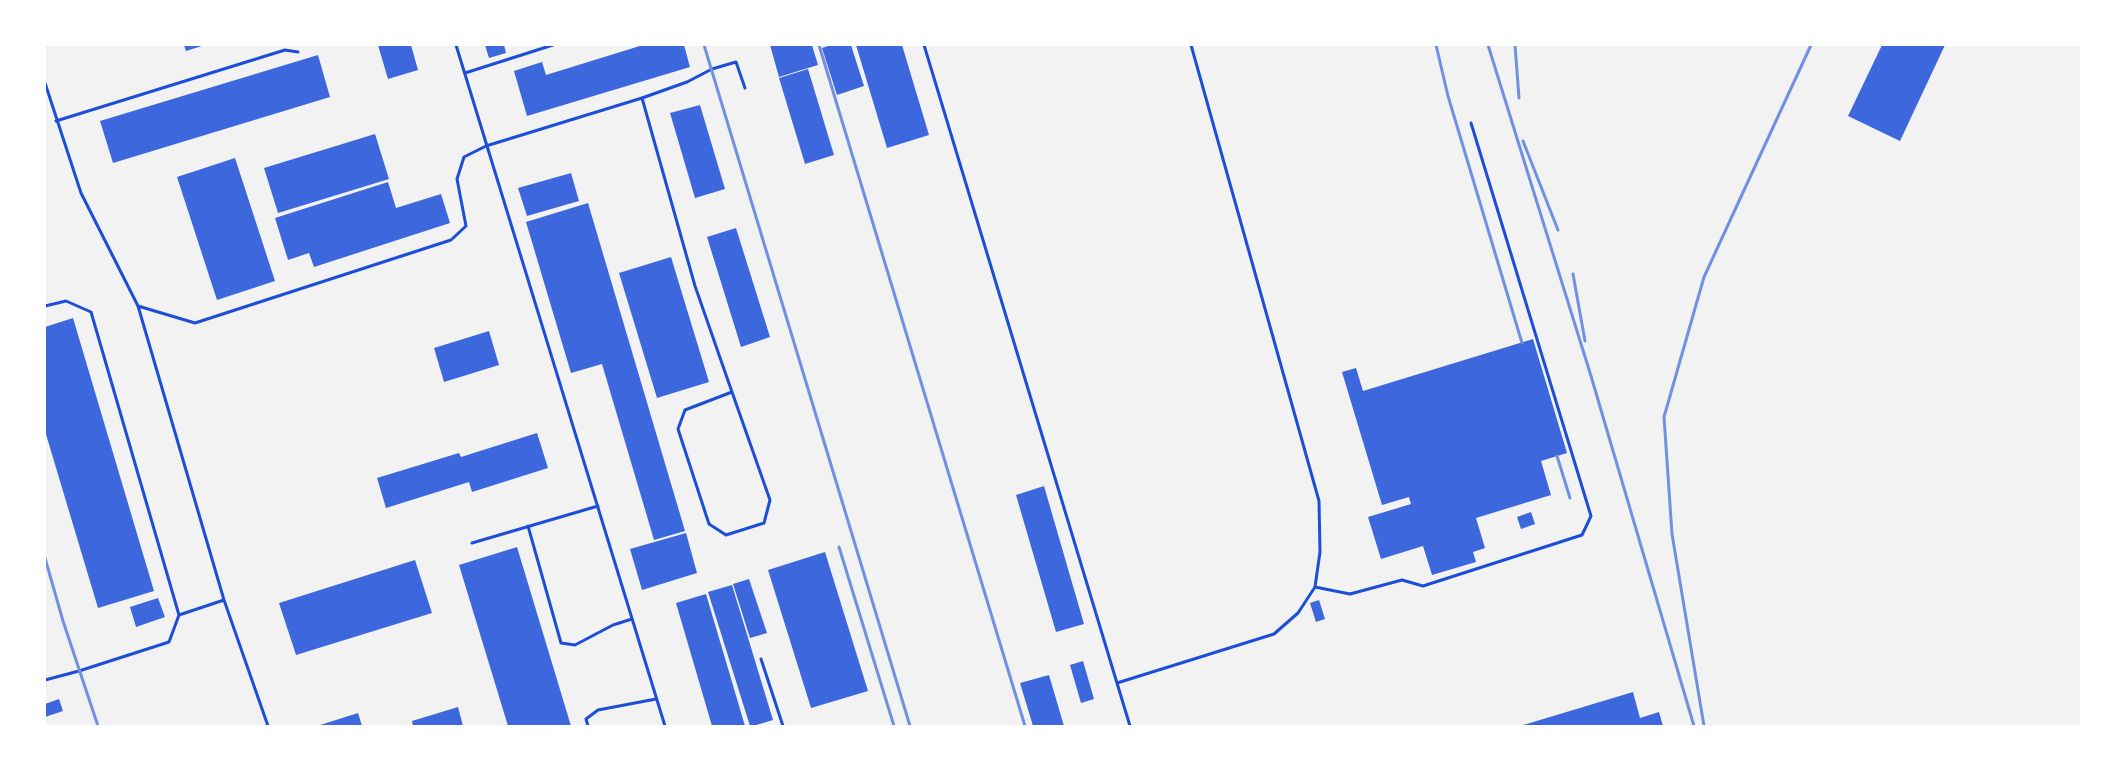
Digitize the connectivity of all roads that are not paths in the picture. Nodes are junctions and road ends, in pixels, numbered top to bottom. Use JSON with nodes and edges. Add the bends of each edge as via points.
{"nodes":[{"id":1,"x":456,"y":45,"type":"edge"},
{"id":2,"x":553,"y":45,"type":"edge"},
{"id":3,"x":924,"y":45,"type":"edge"},
{"id":4,"x":1191,"y":45,"type":"edge"},
{"id":5,"x":298,"y":52,"type":"dead end"},
{"id":6,"x":465,"y":72,"type":"junction"},
{"id":7,"x":45,"y":83,"type":"edge"},
{"id":8,"x":745,"y":88,"type":"dead end"},
{"id":9,"x":642,"y":98,"type":"junction"},
{"id":10,"x":56,"y":121,"type":"junction"},
{"id":11,"x":1470,"y":123,"type":"dead end"},
{"id":12,"x":486,"y":146,"type":"junction"},
{"id":13,"x":45,"y":306,"type":"edge"},
{"id":14,"x":138,"y":306,"type":"junction"},
{"id":15,"x":732,"y":392,"type":"junction"},
{"id":16,"x":598,"y":506,"type":"junction"},
{"id":17,"x":528,"y":526,"type":"junction"},
{"id":18,"x":472,"y":543,"type":"dead end"},
{"id":19,"x":1315,"y":587,"type":"junction"},
{"id":20,"x":224,"y":600,"type":"junction"},
{"id":21,"x":179,"y":615,"type":"junction"},
{"id":22,"x":632,"y":619,"type":"junction"},
{"id":23,"x":761,"y":659,"type":"dead end"},
{"id":24,"x":45,"y":680,"type":"edge"},
{"id":25,"x":1117,"y":683,"type":"junction"},
{"id":26,"x":656,"y":699,"type":"junction"},
{"id":27,"x":268,"y":726,"type":"edge"},
{"id":28,"x":588,"y":726,"type":"edge"},
{"id":29,"x":665,"y":726,"type":"edge"},
{"id":30,"x":783,"y":726,"type":"edge"},
{"id":31,"x":1130,"y":726,"type":"edge"}],
"edges":[{"from":1,"to":6,"type":"lane"},
{"from":2,"to":6,"type":"lane"},
{"from":3,"to":25,"type":"lane"},
{"from":4,"to":19,"type":"lane","via":[[1318,501],[1320,552]]},
{"from":5,"to":10,"type":"lane","via":[[285,50]]},
{"from":6,"to":12,"type":"lane"},
{"from":7,"to":10,"type":"lane"},
{"from":8,"to":9,"type":"lane","via":[[736,62],[712,69],[687,82]]},
{"from":9,"to":12,"type":"lane"},
{"from":9,"to":15,"type":"lane","via":[[695,286]]},
{"from":10,"to":14,"type":"lane","via":[[81,193]]},
{"from":11,"to":19,"type":"lane","via":[[1591,516],[1582,535],[1423,586],[1402,580],[1350,594]]},
{"from":12,"to":14,"type":"lane","via":[[464,157],[457,179],[466,226],[451,240],[195,323]]},
{"from":12,"to":16,"type":"lane"},
{"from":13,"to":21,"type":"lane","via":[[66,301],[91,312]]},
{"from":14,"to":20,"type":"lane"},
{"from":15,"to":15,"type":"lane","via":[[770,500],[764,522],[726,535],[709,524],[678,429],[685,410]]},
{"from":16,"to":17,"type":"lane"},
{"from":16,"to":22,"type":"lane"},
{"from":17,"to":18,"type":"lane"},
{"from":17,"to":22,"type":"lane","via":[[561,643],[575,645],[613,625]]},
{"from":19,"to":25,"type":"lane","via":[[1298,613],[1274,634]]},
{"from":20,"to":21,"type":"lane"},
{"from":20,"to":27,"type":"lane"},
{"from":21,"to":24,"type":"lane","via":[[169,642]]},
{"from":22,"to":26,"type":"lane"},
{"from":23,"to":30,"type":"lane"},
{"from":25,"to":31,"type":"lane"},
{"from":26,"to":28,"type":"lane","via":[[598,710],[586,719]]},
{"from":26,"to":29,"type":"lane"}]}
